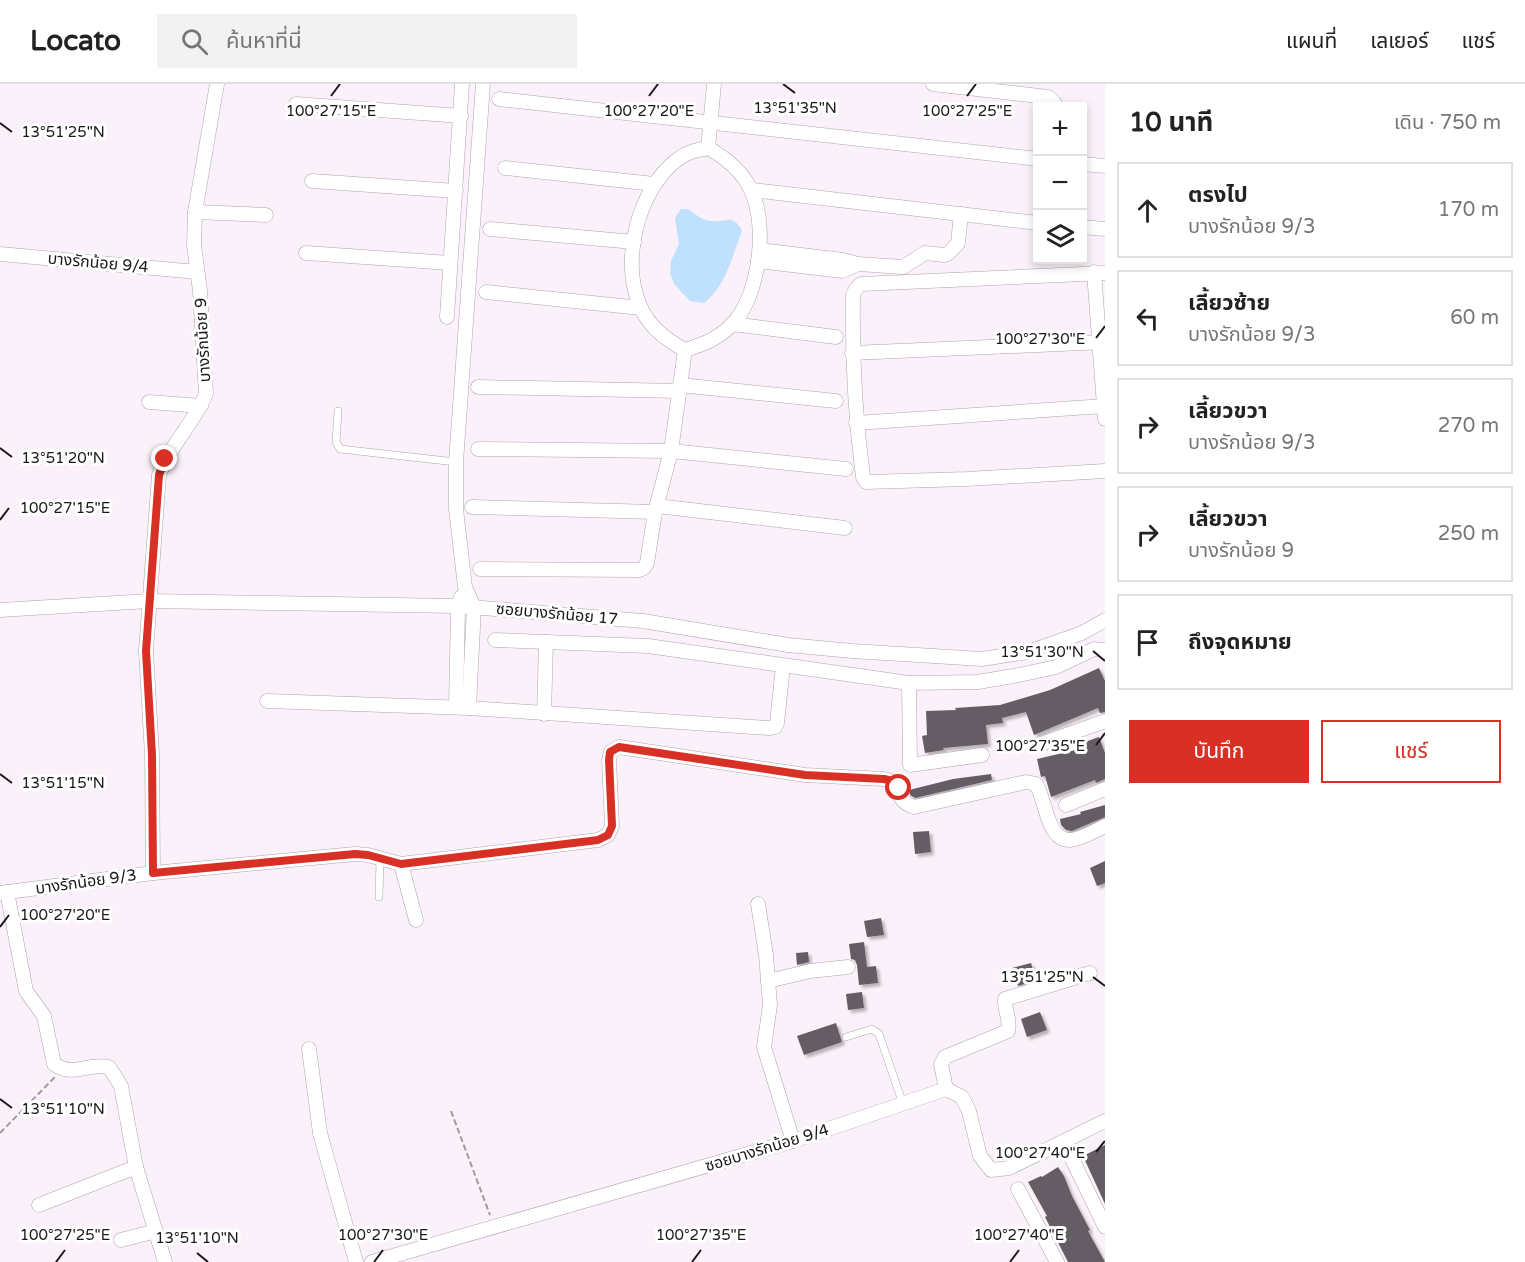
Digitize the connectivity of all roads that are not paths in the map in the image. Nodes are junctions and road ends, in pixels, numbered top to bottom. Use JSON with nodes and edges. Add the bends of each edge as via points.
{"nodes":[{"id":1,"x":217,"y":84,"type":"edge"},
{"id":2,"x":462,"y":84,"type":"edge"},
{"id":3,"x":483,"y":84,"type":"edge"},
{"id":4,"x":714,"y":84,"type":"edge"},
{"id":5,"x":933,"y":84,"type":"edge"},
{"id":6,"x":499,"y":99,"type":"dead end"},
{"id":7,"x":1054,"y":102,"type":"edge"},
{"id":8,"x":296,"y":104,"type":"dead end"},
{"id":9,"x":461,"y":116,"type":"junction"},
{"id":10,"x":711,"y":123,"type":"junction"},
{"id":11,"x":708,"y":148,"type":"junction"},
{"id":12,"x":1033,"y":158,"type":"edge"},
{"id":13,"x":1087,"y":164,"type":"edge"},
{"id":14,"x":1105,"y":166,"type":"edge"},
{"id":15,"x":505,"y":168,"type":"dead end"},
{"id":16,"x":312,"y":181,"type":"dead end"},
{"id":17,"x":654,"y":184,"type":"junction"},
{"id":18,"x":752,"y":190,"type":"junction"},
{"id":19,"x":456,"y":191,"type":"junction"},
{"id":20,"x":195,"y":212,"type":"junction"},
{"id":21,"x":961,"y":214,"type":"junction"},
{"id":22,"x":266,"y":215,"type":"dead end"},
{"id":23,"x":1033,"y":222,"type":"edge"},
{"id":24,"x":1087,"y":228,"type":"edge"},
{"id":25,"x":490,"y":229,"type":"dead end"},
{"id":26,"x":1105,"y":230,"type":"edge"},
{"id":27,"x":634,"y":242,"type":"junction"},
{"id":28,"x":306,"y":253,"type":"dead end"},
{"id":29,"x":0,"y":254,"type":"edge"},
{"id":30,"x":759,"y":255,"type":"junction"},
{"id":31,"x":450,"y":263,"type":"junction"},
{"id":32,"x":196,"y":272,"type":"junction"},
{"id":33,"x":1099,"y":273,"type":"edge"},
{"id":34,"x":486,"y":292,"type":"dead end"},
{"id":35,"x":641,"y":308,"type":"junction"},
{"id":36,"x":447,"y":317,"type":"dead end"},
{"id":37,"x":732,"y":324,"type":"junction"},
{"id":38,"x":836,"y":337,"type":"dead end"},
{"id":39,"x":1103,"y":342,"type":"edge"},
{"id":40,"x":685,"y":350,"type":"junction"},
{"id":41,"x":852,"y":353,"type":"junction"},
{"id":42,"x":478,"y":387,"type":"dead end"},
{"id":43,"x":680,"y":388,"type":"junction"},
{"id":44,"x":836,"y":401,"type":"dead end"},
{"id":45,"x":149,"y":402,"type":"dead end"},
{"id":46,"x":201,"y":406,"type":"junction"},
{"id":47,"x":1104,"y":410,"type":"edge"},
{"id":48,"x":338,"y":411,"type":"dead end"},
{"id":49,"x":856,"y":423,"type":"junction"},
{"id":50,"x":478,"y":449,"type":"dead end"},
{"id":51,"x":671,"y":451,"type":"junction"},
{"id":52,"x":456,"y":462,"type":"junction"},
{"id":53,"x":846,"y":469,"type":"dead end"},
{"id":54,"x":1105,"y":471,"type":"edge"},
{"id":55,"x":472,"y":507,"type":"dead end"},
{"id":56,"x":656,"y":509,"type":"junction"},
{"id":57,"x":845,"y":528,"type":"dead end"},
{"id":58,"x":480,"y":569,"type":"dead end"},
{"id":59,"x":465,"y":587,"type":"junction"},
{"id":60,"x":149,"y":601,"type":"junction"},
{"id":61,"x":458,"y":606,"type":"junction"},
{"id":62,"x":474,"y":607,"type":"junction"},
{"id":63,"x":0,"y":610,"type":"edge"},
{"id":64,"x":1105,"y":620,"type":"edge"},
{"id":65,"x":495,"y":640,"type":"dead end"},
{"id":66,"x":546,"y":642,"type":"junction"},
{"id":67,"x":1105,"y":652,"type":"edge"},
{"id":68,"x":783,"y":666,"type":"junction"},
{"id":69,"x":909,"y":683,"type":"junction"},
{"id":70,"x":267,"y":700,"type":"dead end"},
{"id":71,"x":462,"y":708,"type":"junction"},
{"id":72,"x":544,"y":714,"type":"junction"},
{"id":73,"x":1105,"y":721,"type":"edge"},
{"id":74,"x":1038,"y":746,"type":"dead end"},
{"id":75,"x":982,"y":755,"type":"dead end"},
{"id":76,"x":1105,"y":789,"type":"edge"},
{"id":77,"x":1066,"y":804,"type":"dead end"},
{"id":78,"x":1105,"y":826,"type":"edge"},
{"id":79,"x":380,"y":860,"type":"junction"},
{"id":80,"x":401,"y":864,"type":"junction"},
{"id":81,"x":153,"y":873,"type":"junction"},
{"id":82,"x":3,"y":893,"type":"edge"},
{"id":83,"x":379,"y":897,"type":"dead end"},
{"id":84,"x":758,"y":904,"type":"dead end"},
{"id":85,"x":416,"y":920,"type":"dead end"},
{"id":86,"x":848,"y":967,"type":"dead end"},
{"id":87,"x":1090,"y":973,"type":"dead end"},
{"id":88,"x":768,"y":981,"type":"junction"},
{"id":89,"x":846,"y":1037,"type":"dead end"},
{"id":90,"x":309,"y":1049,"type":"dead end"},
{"id":91,"x":946,"y":1089,"type":"junction"},
{"id":92,"x":903,"y":1104,"type":"junction"},
{"id":93,"x":1105,"y":1121,"type":"edge"},
{"id":94,"x":793,"y":1141,"type":"junction"},
{"id":95,"x":1072,"y":1161,"type":"dead end"},
{"id":96,"x":136,"y":1167,"type":"junction"},
{"id":97,"x":1018,"y":1189,"type":"dead end"},
{"id":98,"x":39,"y":1205,"type":"dead end"},
{"id":99,"x":1105,"y":1227,"type":"edge"},
{"id":100,"x":156,"y":1231,"type":"junction"},
{"id":101,"x":121,"y":1240,"type":"dead end"},
{"id":102,"x":165,"y":1262,"type":"edge"},
{"id":103,"x":356,"y":1262,"type":"edge"},
{"id":104,"x":372,"y":1262,"type":"edge"},
{"id":105,"x":1057,"y":1262,"type":"edge"}],
"edges":[{"from":1,"to":20,"type":"street","name":"บางรักน้อย 9"},
{"from":2,"to":9,"type":"street"},
{"from":3,"to":52,"type":"street"},
{"from":4,"to":10,"type":"street"},
{"from":5,"to":7,"type":"street","via":[[1048,97]]},
{"from":6,"to":10,"type":"street"},
{"from":8,"to":9,"type":"street"},
{"from":9,"to":19,"type":"street"},
{"from":10,"to":11,"type":"street"},
{"from":10,"to":12,"type":"street"},
{"from":11,"to":17,"type":"street","via":[[679,158]]},
{"from":11,"to":18,"type":"street","via":[[729,161]]},
{"from":13,"to":14,"type":"street"},
{"from":15,"to":17,"type":"street"},
{"from":16,"to":19,"type":"street"},
{"from":17,"to":27,"type":"street","via":[[636,226]]},
{"from":18,"to":21,"type":"street"},
{"from":18,"to":30,"type":"street","via":[[758,217]]},
{"from":19,"to":31,"type":"street"},
{"from":20,"to":22,"type":"street"},
{"from":20,"to":32,"type":"street","name":"บางรักน้อย 9"},
{"from":21,"to":23,"type":"street"},
{"from":21,"to":30,"type":"street","via":[[958,243],[949,254],[925,253],[903,267]]},
{"from":24,"to":26,"type":"street"},
{"from":25,"to":27,"type":"street"},
{"from":27,"to":35,"type":"street","via":[[633,272]]},
{"from":28,"to":31,"type":"street"},
{"from":29,"to":32,"type":"street","name":"บางรักน้อย 9/4"},
{"from":30,"to":37,"type":"street","via":[[746,303]]},
{"from":31,"to":36,"type":"street"},
{"from":32,"to":46,"type":"street","name":"บางรักน้อย 9","via":[[206,394]]},
{"from":33,"to":39,"type":"street"},
{"from":33,"to":41,"type":"street","via":[[861,284],[853,295]]},
{"from":34,"to":35,"type":"street"},
{"from":35,"to":40,"type":"street","via":[[657,331]]},
{"from":37,"to":38,"type":"street"},
{"from":37,"to":40,"type":"street","via":[[718,337]]},
{"from":39,"to":41,"type":"street"},
{"from":39,"to":47,"type":"street"},
{"from":40,"to":43,"type":"street"},
{"from":41,"to":49,"type":"street"},
{"from":42,"to":43,"type":"street"},
{"from":43,"to":44,"type":"street"},
{"from":43,"to":51,"type":"street"},
{"from":45,"to":46,"type":"street"},
{"from":46,"to":60,"type":"street","name":"บางรักน้อย 9","via":[[165,459],[159,475]]},
{"from":47,"to":49,"type":"street"},
{"from":48,"to":52,"type":"lane","via":[[336,442],[340,449]]},
{"from":49,"to":54,"type":"street","via":[[866,482]]},
{"from":50,"to":51,"type":"street"},
{"from":51,"to":53,"type":"street"},
{"from":51,"to":56,"type":"street"},
{"from":52,"to":59,"type":"street","via":[[456,509]]},
{"from":55,"to":56,"type":"street"},
{"from":56,"to":57,"type":"street"},
{"from":56,"to":58,"type":"street","via":[[647,563],[639,570]]},
{"from":59,"to":61,"type":"street"},
{"from":59,"to":62,"type":"street"},
{"from":60,"to":61,"type":"street","name":"ซอยบางรักน้อย 17"},
{"from":60,"to":63,"type":"street","name":"ซอยบางรักน้อย 17"},
{"from":60,"to":81,"type":"street","name":"บางรักน้อย 9","via":[[146,666]]},
{"from":61,"to":62,"type":"street","name":"ซอยบางรักน้อย 17"},
{"from":61,"to":71,"type":"street"},
{"from":62,"to":64,"type":"street","name":"ซอยบางรักน้อย 17","via":[[643,621],[788,645],[982,659],[1028,652],[1082,633]]},
{"from":62,"to":71,"type":"street"},
{"from":65,"to":66,"type":"street"},
{"from":66,"to":68,"type":"street","via":[[648,646]]},
{"from":66,"to":72,"type":"street"},
{"from":67,"to":69,"type":"street","via":[[1094,649],[1056,667],[1019,675],[978,681]]},
{"from":68,"to":69,"type":"street"},
{"from":68,"to":72,"type":"street","via":[[775,727]]},
{"from":69,"to":75,"type":"street","via":[[910,765]]},
{"from":70,"to":71,"type":"street"},
{"from":71,"to":72,"type":"street"},
{"from":73,"to":74,"type":"street"},
{"from":76,"to":77,"type":"street"},
{"from":78,"to":80,"type":"street","name":"บางรักน้อย 9/3","via":[[1071,840],[1060,839],[1053,832],[1041,792],[1036,784],[1026,782],[914,807],[904,803],[893,781],[884,779],[805,775],[619,747],[610,752],[609,760],[612,826],[608,835],[598,840]]},
{"from":79,"to":80,"type":"street","name":"บางรักน้อย 9/3"},
{"from":79,"to":81,"type":"street","name":"บางรักน้อย 9/3","via":[[355,854]]},
{"from":79,"to":83,"type":"lane"},
{"from":80,"to":85,"type":"street"},
{"from":81,"to":82,"type":"street","name":"บางรักน้อย 9/3"},
{"from":82,"to":96,"type":"street","via":[[26,991],[44,1016],[54,1064],[62,1070],[109,1067],[118,1081]]},
{"from":84,"to":88,"type":"street"},
{"from":86,"to":88,"type":"street"},
{"from":87,"to":91,"type":"street","via":[[1005,999],[1008,1031],[945,1057],[942,1064]]},
{"from":88,"to":94,"type":"street","via":[[770,1005],[764,1047]]},
{"from":89,"to":92,"type":"lane","via":[[872,1029],[879,1034]]},
{"from":90,"to":103,"type":"street","via":[[320,1133]]},
{"from":91,"to":92,"type":"street","name":"ซอยบางรักน้อย 9/4"},
{"from":91,"to":93,"type":"street","via":[[962,1097],[980,1156],[991,1170],[1009,1168]]},
{"from":92,"to":94,"type":"street","name":"ซอยบางรักน้อย 9/4"},
{"from":94,"to":104,"type":"street","name":"ซอยบางรักน้อย 9/4"},
{"from":95,"to":99,"type":"street"},
{"from":96,"to":98,"type":"street"},
{"from":96,"to":100,"type":"street"},
{"from":97,"to":105,"type":"street"},
{"from":100,"to":101,"type":"street"},
{"from":100,"to":102,"type":"street"}]}
